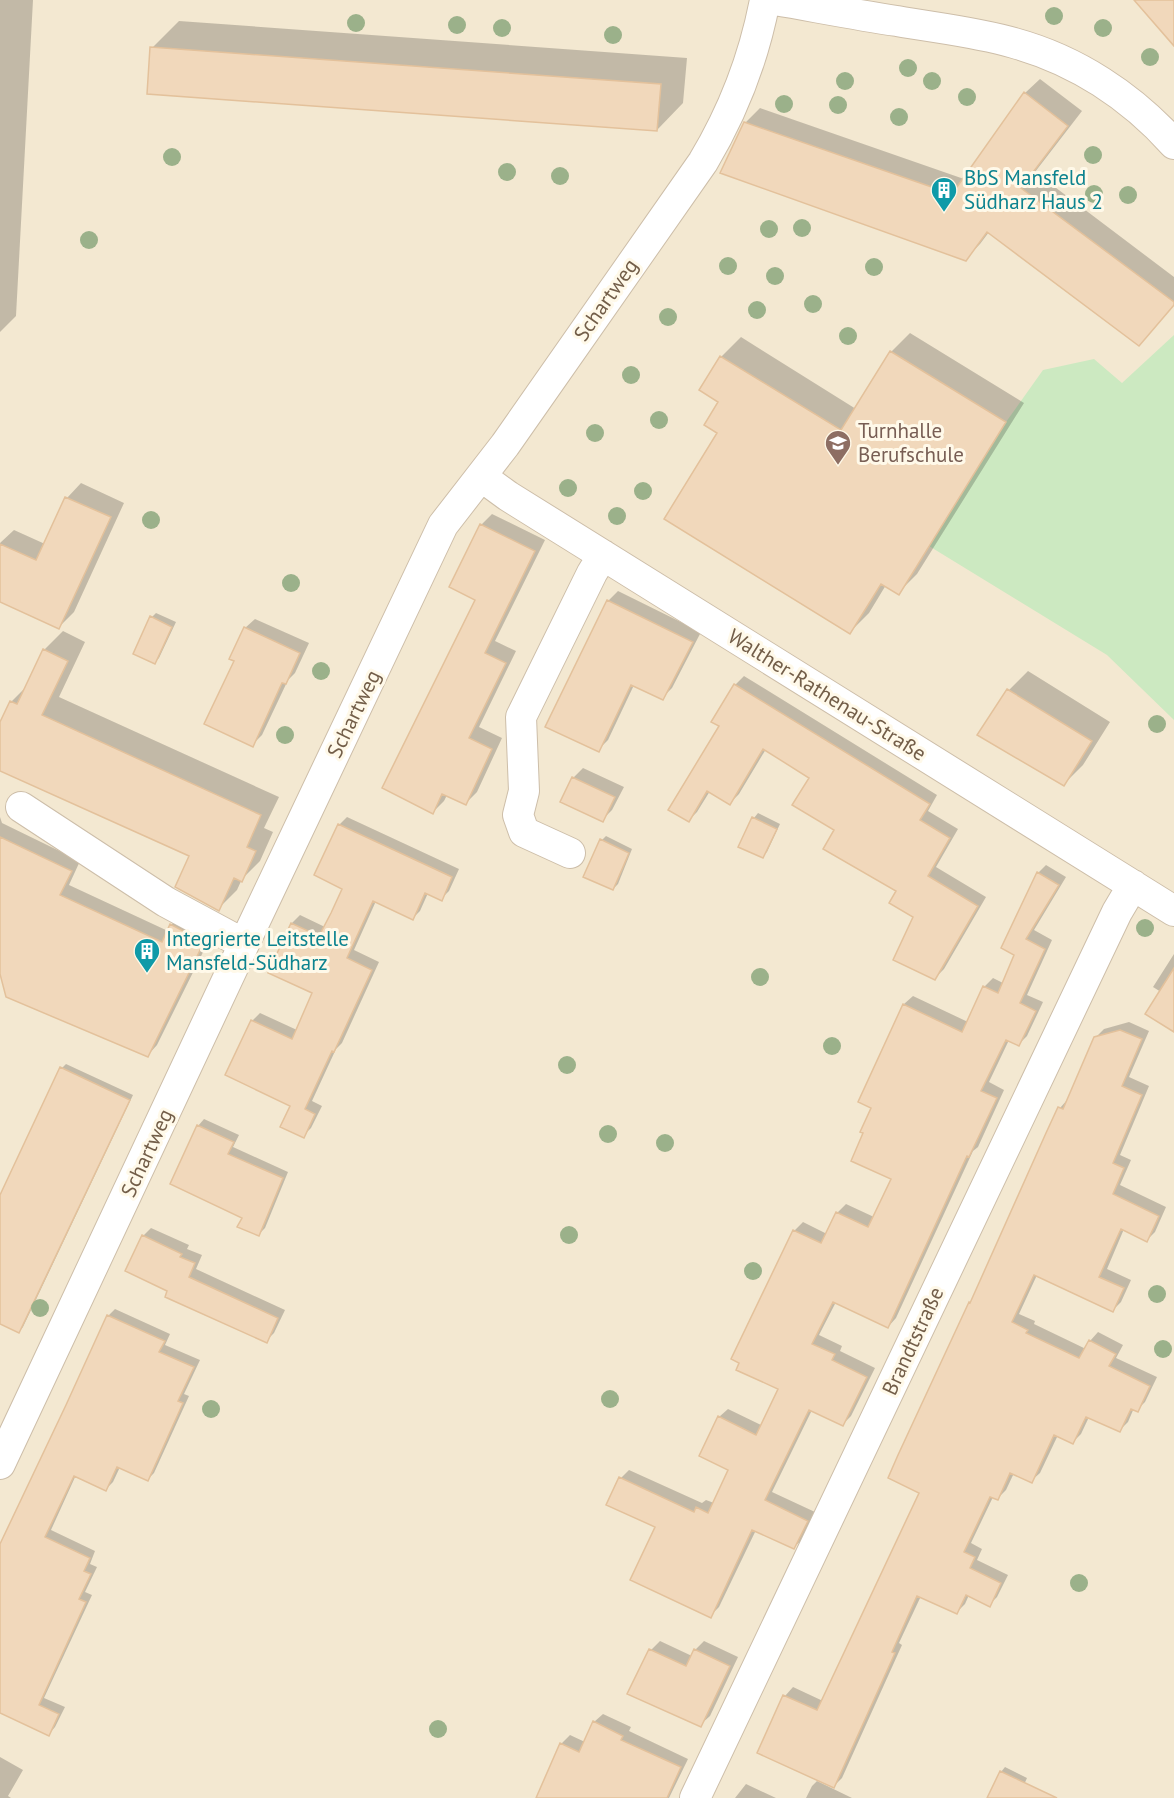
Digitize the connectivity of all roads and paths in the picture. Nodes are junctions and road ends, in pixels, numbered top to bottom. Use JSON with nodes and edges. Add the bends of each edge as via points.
{"nodes":[{"id":1,"x":765,"y":0,"type":"edge"},
{"id":2,"x":788,"y":1,"type":"edge"},
{"id":3,"x":912,"y":12,"type":"edge"},
{"id":4,"x":1174,"y":144,"type":"edge"},
{"id":5,"x":482,"y":477,"type":"junction"},
{"id":6,"x":603,"y":555,"type":"junction"},
{"id":7,"x":21,"y":807,"type":"dead end"},
{"id":8,"x":570,"y":853,"type":"dead end"},
{"id":9,"x":1133,"y":885,"type":"junction"},
{"id":10,"x":1174,"y":911,"type":"edge"},
{"id":11,"x":244,"y":944,"type":"junction"},
{"id":12,"x":0,"y":1464,"type":"edge"},
{"id":13,"x":695,"y":1798,"type":"edge"}],
"edges":[{"from":1,"to":5,"type":"street","name":"Schartweg","via":[[742,83],[719,136]]},
{"from":2,"to":3,"type":"street"},
{"from":3,"to":4,"type":"street","via":[[1061,60],[1123,96]]},
{"from":5,"to":6,"type":"street","name":"Walther-Rathenau-Straße"},
{"from":5,"to":11,"type":"street","name":"Schartweg","via":[[443,525]]},
{"from":6,"to":8,"type":"street","via":[[521,717],[524,791],[518,815],[524,832]]},
{"from":6,"to":9,"type":"street","name":"Walther-Rathenau-Straße"},
{"from":7,"to":11,"type":"street","via":[[166,902]]},
{"from":9,"to":10,"type":"street","name":"Walther-Rathenau-Straße"},
{"from":9,"to":13,"type":"street","name":"Brandtstraße"},
{"from":11,"to":12,"type":"street","name":"Schartweg"}]}
